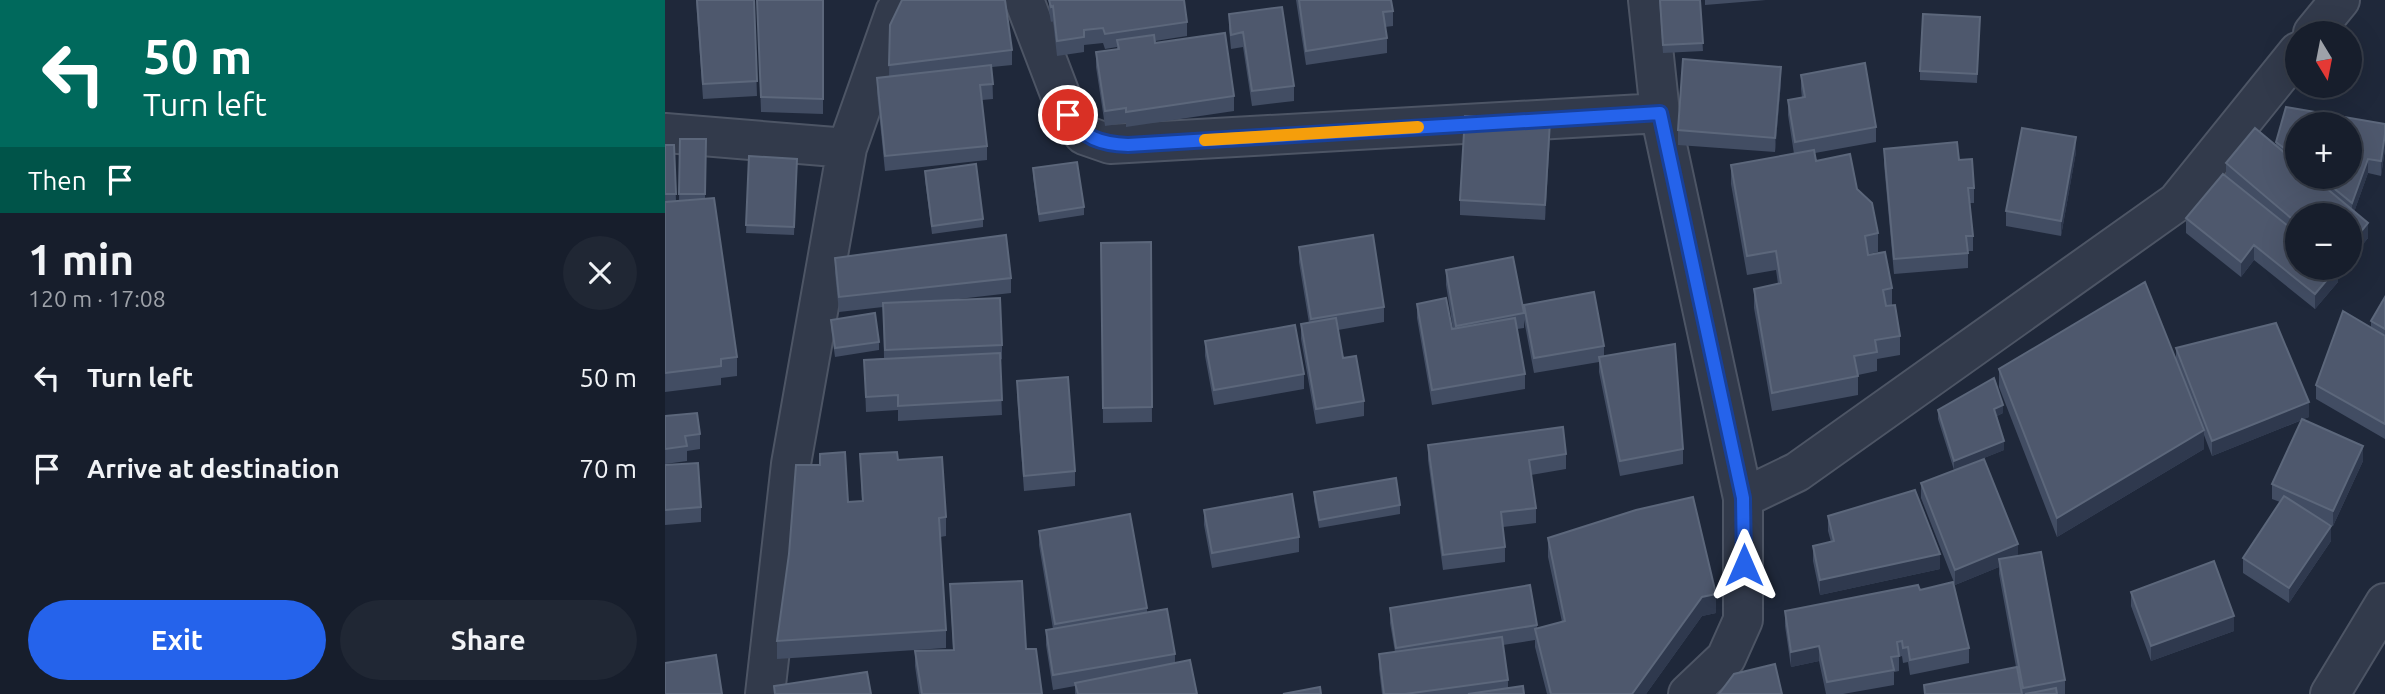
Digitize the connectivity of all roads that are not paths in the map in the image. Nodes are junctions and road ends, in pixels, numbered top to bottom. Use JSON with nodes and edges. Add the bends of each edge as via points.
{"nodes":[{"id":1,"x":903,"y":0,"type":"edge"},
{"id":2,"x":1024,"y":0,"type":"edge"},
{"id":3,"x":1648,"y":0,"type":"edge"},
{"id":4,"x":2340,"y":0,"type":"edge"},
{"id":5,"x":2323,"y":21,"type":"edge"},
{"id":6,"x":2285,"y":68,"type":"edge"},
{"id":7,"x":1660,"y":113,"type":"junction"},
{"id":8,"x":665,"y":133,"type":"edge"},
{"id":9,"x":847,"y":148,"type":"junction"},
{"id":10,"x":1743,"y":498,"type":"junction"},
{"id":11,"x":2385,"y":603,"type":"edge"},
{"id":12,"x":765,"y":694,"type":"edge"},
{"id":13,"x":1688,"y":694,"type":"edge"},
{"id":14,"x":2330,"y":694,"type":"edge"}],
"edges":[{"from":1,"to":9,"type":"street"},
{"from":2,"to":7,"type":"street","via":[[1068,115],[1084,135],[1110,144]]},
{"from":3,"to":7,"type":"street"},
{"from":4,"to":5,"type":"street"},
{"from":6,"to":10,"type":"street","via":[[2177,202],[1797,472]]},
{"from":7,"to":10,"type":"street"},
{"from":8,"to":9,"type":"street"},
{"from":9,"to":12,"type":"street","via":[[791,464]]},
{"from":10,"to":13,"type":"street","via":[[1743,620],[1725,658]]},
{"from":11,"to":14,"type":"street"}]}
